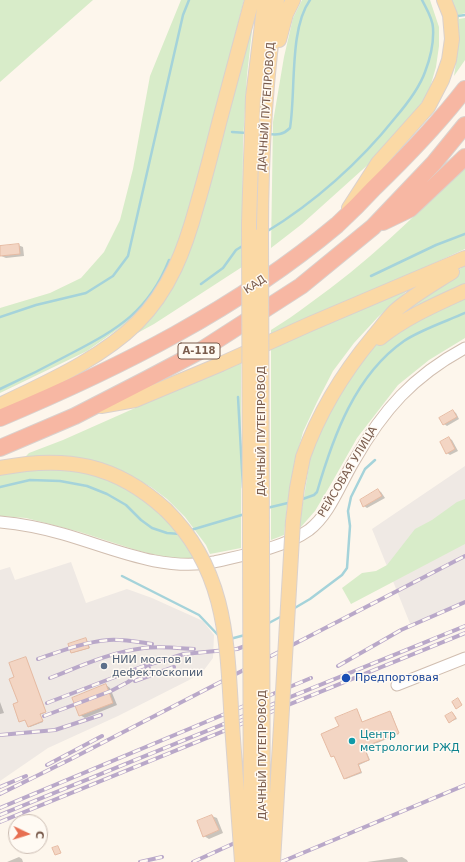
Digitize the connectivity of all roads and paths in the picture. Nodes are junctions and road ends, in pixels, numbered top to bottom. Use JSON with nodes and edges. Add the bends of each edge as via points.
{"nodes":[{"id":1,"x":252,"y":0,"type":"edge"},
{"id":2,"x":265,"y":0,"type":"edge"},
{"id":3,"x":277,"y":0,"type":"edge"},
{"id":4,"x":293,"y":0,"type":"edge"},
{"id":5,"x":444,"y":0,"type":"edge"},
{"id":6,"x":465,"y":89,"type":"edge"},
{"id":7,"x":465,"y":125,"type":"edge"},
{"id":8,"x":263,"y":131,"type":"junction"},
{"id":9,"x":465,"y":156,"type":"edge"},
{"id":10,"x":338,"y":224,"type":"junction"},
{"id":11,"x":373,"y":227,"type":"junction"},
{"id":12,"x":465,"y":258,"type":"edge"},
{"id":13,"x":465,"y":264,"type":"edge"},
{"id":14,"x":465,"y":291,"type":"edge"},
{"id":15,"x":465,"y":348,"type":"edge"},
{"id":16,"x":358,"y":355,"type":"junction"},
{"id":17,"x":0,"y":405,"type":"edge"},
{"id":18,"x":92,"y":407,"type":"junction"},
{"id":19,"x":0,"y":418,"type":"edge"},
{"id":20,"x":0,"y":448,"type":"edge"},
{"id":21,"x":0,"y":468,"type":"edge"},
{"id":22,"x":0,"y":522,"type":"edge"},
{"id":23,"x":465,"y":658,"type":"edge"},
{"id":24,"x":397,"y":685,"type":"dead end"},
{"id":25,"x":242,"y":862,"type":"edge"},
{"id":26,"x":251,"y":862,"type":"edge"},
{"id":27,"x":263,"y":862,"type":"edge"},
{"id":28,"x":273,"y":862,"type":"edge"}],
"edges":[{"from":1,"to":17,"type":"main road","via":[[193,221],[174,272],[163,291],[139,321],[103,351]]},
{"from":2,"to":26,"type":"main road","name":"ДАЧНЫЙ ПУТЕПРОВОД","bridge":true,"via":[[253,97],[249,216]]},
{"from":3,"to":8,"type":"main road","name":"ДАЧНЫЙ ПУТЕПРОВОД"},
{"from":4,"to":8,"type":"main road","via":[[286,14],[276,55]]},
{"from":5,"to":10,"type":"main road","via":[[450,15],[452,39],[449,60],[442,80],[428,107],[378,163]]},
{"from":6,"to":10,"type":"highway","name":"КАД","number":"А-118","via":[[414,149]]},
{"from":7,"to":11,"type":"highway","number":"А-118","via":[[434,163]]},
{"from":8,"to":27,"type":"main road","name":"ДАЧНЫЙ ПУТЕПРОВОД","bridge":true},
{"from":9,"to":11,"type":"highway","via":[[410,209]]},
{"from":10,"to":19,"type":"highway","name":"КАД","number":"А-118","via":[[231,302],[184,330],[64,391]]},
{"from":11,"to":18,"type":"highway","number":"А-118","via":[[301,286],[200,351]]},
{"from":12,"to":18,"type":"main road","via":[[142,397]]},
{"from":13,"to":16,"type":"main road","via":[[424,289],[394,312]]},
{"from":14,"to":16,"type":"main road","via":[[395,326]]},
{"from":15,"to":22,"type":"street","name":"РЕЙСОВАЯ УЛИЦА","via":[[436,364],[396,401],[370,433],[324,513],[310,529],[284,542],[214,562],[178,565],[145,559],[47,529]]},
{"from":16,"to":28,"type":"main road","bridge":true,"via":[[328,401],[311,435],[303,457],[297,488]]},
{"from":18,"to":20,"type":"highway","number":"А-118"},
{"from":21,"to":25,"type":"main road","bridge":true,"via":[[25,463],[52,462],[107,472],[149,495],[166,510],[184,530],[202,557],[220,606],[228,659]]},
{"from":23,"to":24,"type":"street"}]}
